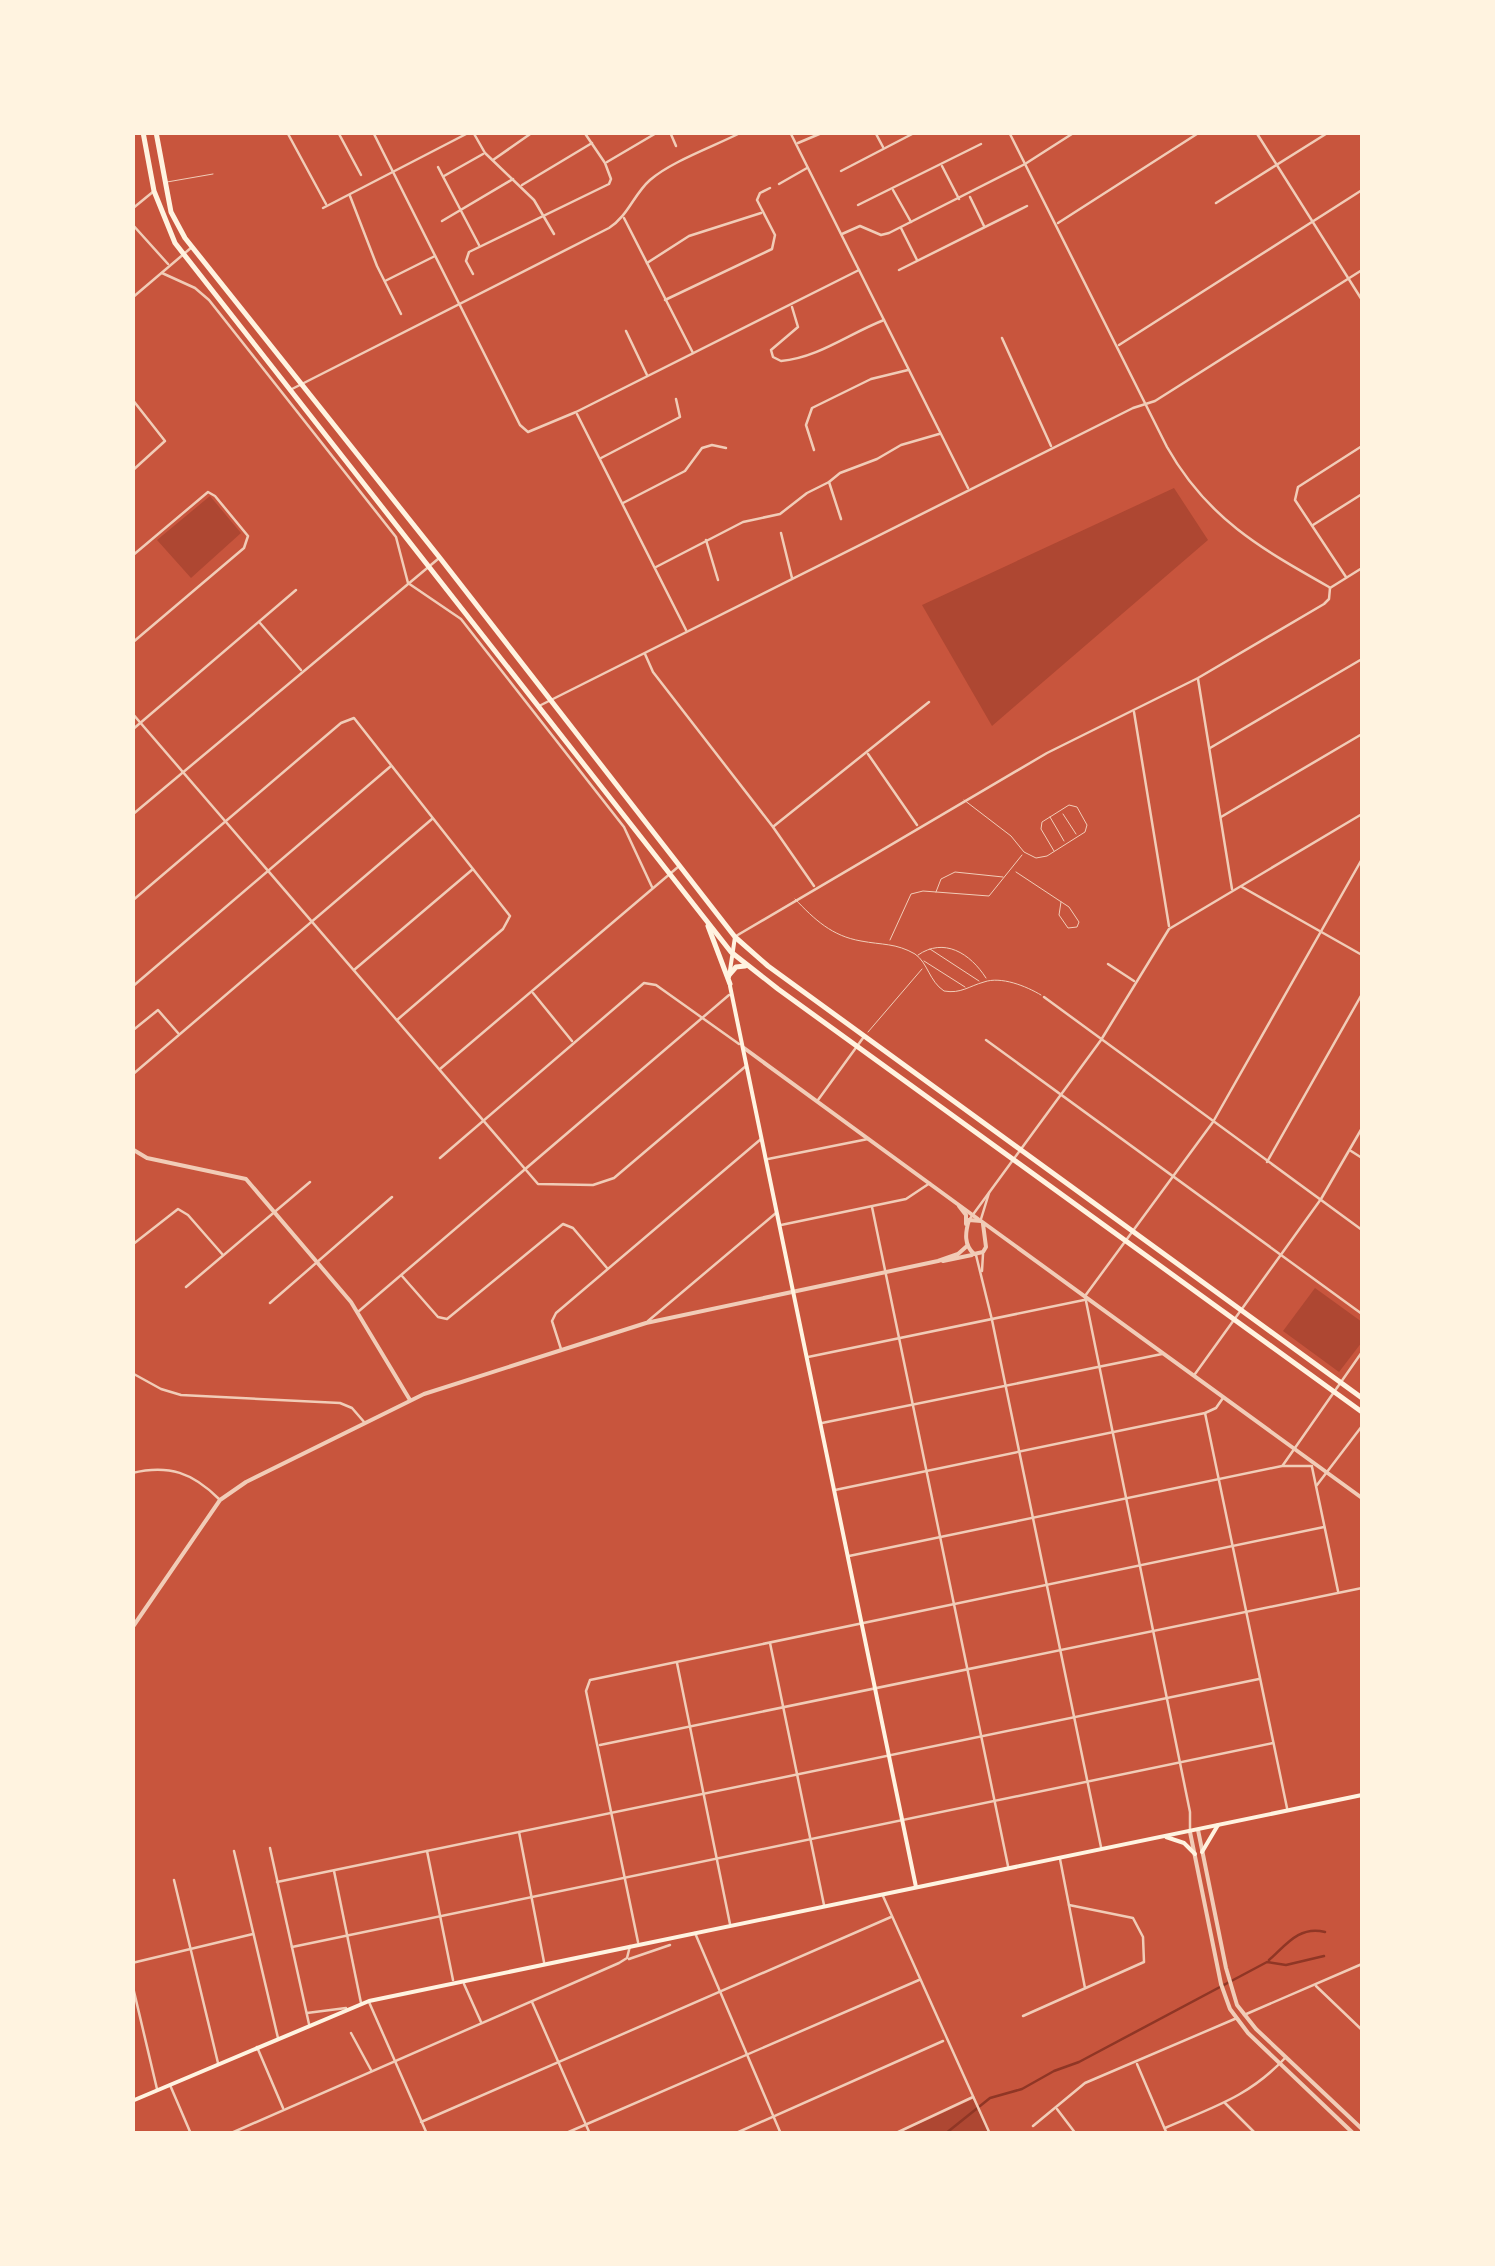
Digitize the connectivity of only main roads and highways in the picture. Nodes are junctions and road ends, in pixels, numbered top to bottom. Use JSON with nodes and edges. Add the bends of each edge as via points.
{"nodes":[{"id":1,"x":143,"y":132,"type":"edge"},
{"id":2,"x":156,"y":132,"type":"edge"},
{"id":3,"x":706,"y":919,"type":"junction"},
{"id":4,"x":735,"y":936,"type":"junction"},
{"id":5,"x":732,"y":952,"type":"junction"},
{"id":6,"x":748,"y":966,"type":"junction"},
{"id":7,"x":729,"y":975,"type":"junction"},
{"id":8,"x":730,"y":984,"type":"junction"},
{"id":9,"x":1362,"y":1398,"type":"edge"},
{"id":10,"x":1362,"y":1412,"type":"edge"},
{"id":11,"x":1362,"y":1795,"type":"edge"},
{"id":12,"x":1218,"y":1826,"type":"junction"},
{"id":13,"x":1164,"y":1836,"type":"junction"},
{"id":14,"x":916,"y":1887,"type":"junction"},
{"id":15,"x":132,"y":2101,"type":"edge"}],
"edges":[{"from":1,"to":3,"type":"main road","via":[[165,226],[183,255]]},
{"from":2,"to":4,"type":"main road","via":[[174,219],[192,247]]},
{"from":3,"to":5,"type":"main road"},
{"from":3,"to":8,"type":"main road"},
{"from":4,"to":5,"type":"main road"},
{"from":4,"to":9,"type":"main road"},
{"from":5,"to":6,"type":"main road"},
{"from":5,"to":7,"type":"main road"},
{"from":6,"to":7,"type":"main road"},
{"from":6,"to":10,"type":"main road"},
{"from":7,"to":8,"type":"main road"},
{"from":8,"to":14,"type":"main road"},
{"from":11,"to":12,"type":"main road"},
{"from":12,"to":13,"type":"main road"},
{"from":12,"to":13,"type":"main road","via":[[1198,1853]]},
{"from":13,"to":14,"type":"main road"},
{"from":14,"to":15,"type":"main road","via":[[368,2001]]}]}
